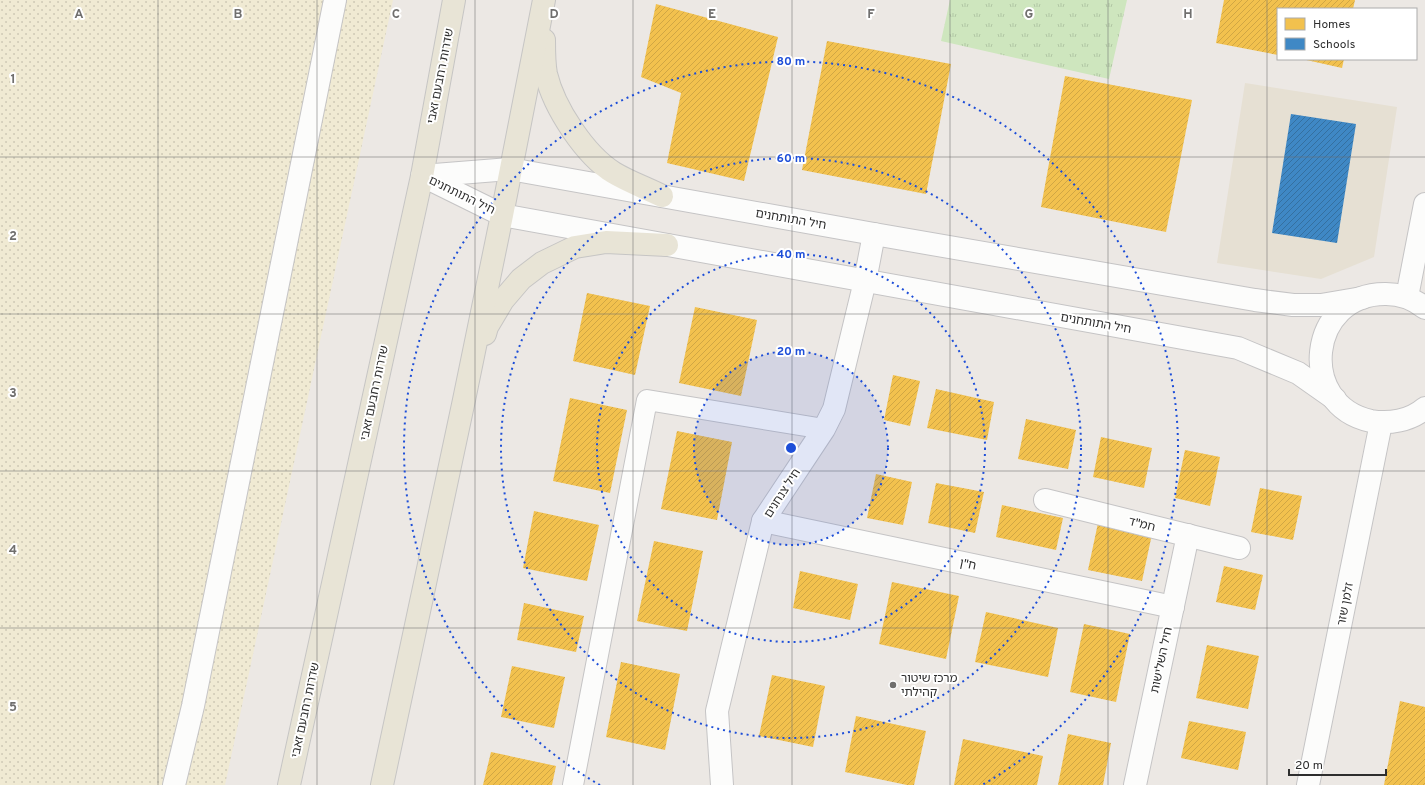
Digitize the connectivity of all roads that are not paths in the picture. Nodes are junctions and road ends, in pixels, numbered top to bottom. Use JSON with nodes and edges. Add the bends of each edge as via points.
{"nodes":[{"id":1,"x":335,"y":0,"type":"edge"},
{"id":2,"x":454,"y":0,"type":"edge"},
{"id":3,"x":545,"y":0,"type":"edge"},
{"id":4,"x":510,"y":169,"type":"junction"},
{"id":5,"x":422,"y":176,"type":"junction"},
{"id":6,"x":662,"y":196,"type":"junction"},
{"id":7,"x":1425,"y":204,"type":"edge"},
{"id":8,"x":502,"y":215,"type":"junction"},
{"id":9,"x":874,"y":234,"type":"junction"},
{"id":10,"x":667,"y":245,"type":"junction"},
{"id":11,"x":865,"y":281,"type":"junction"},
{"id":12,"x":1407,"y":297,"type":"junction"},
{"id":13,"x":1362,"y":298,"type":"junction"},
{"id":14,"x":1425,"y":308,"type":"edge"},
{"id":15,"x":1335,"y":399,"type":"junction"},
{"id":16,"x":464,"y":400,"type":"junction"},
{"id":17,"x":1424,"y":410,"type":"edge"},
{"id":18,"x":1381,"y":423,"type":"junction"},
{"id":19,"x":824,"y":429,"type":"junction"},
{"id":20,"x":1045,"y":500,"type":"dead end"},
{"id":21,"x":763,"y":521,"type":"junction"},
{"id":22,"x":1188,"y":535,"type":"junction"},
{"id":23,"x":1239,"y":548,"type":"dead end"},
{"id":24,"x":1173,"y":607,"type":"junction"},
{"id":25,"x":725,"y":784,"type":"edge"},
{"id":26,"x":174,"y":785,"type":"edge"},
{"id":27,"x":289,"y":785,"type":"edge"},
{"id":28,"x":382,"y":785,"type":"edge"},
{"id":29,"x":573,"y":785,"type":"edge"},
{"id":30,"x":1135,"y":785,"type":"edge"},
{"id":31,"x":1308,"y":785,"type":"edge"}],
"edges":[{"from":1,"to":26,"type":"street","via":[[193,706]]},
{"from":2,"to":5,"type":"main road","name":"שדרות רחבעם זאבי"},
{"from":3,"to":4,"type":"main road"},
{"from":3,"to":6,"type":"main road","via":[[546,73],[565,116],[597,160],[615,174]]},
{"from":4,"to":5,"type":"street","name":"חיל התותחנים"},
{"from":4,"to":6,"type":"street","name":"חיל התותחנים"},
{"from":4,"to":8,"type":"main road"},
{"from":5,"to":8,"type":"street","name":"חיל התותחנים"},
{"from":5,"to":27,"type":"main road","name":"שדרות רחבעם זאבי"},
{"from":6,"to":9,"type":"street","name":"חיל התותחנים"},
{"from":7,"to":12,"type":"street"},
{"from":8,"to":10,"type":"street","name":"חיל התותחנים"},
{"from":8,"to":16,"type":"main road"},
{"from":9,"to":11,"type":"street","name":"חיל צנחנים"},
{"from":9,"to":13,"type":"street","name":"חיל התותחנים","via":[[1293,305],[1322,305]]},
{"from":10,"to":11,"type":"street","name":"חיל התותחנים"},
{"from":10,"to":16,"type":"main road","via":[[606,242],[574,247],[542,263],[521,279],[487,327]]},
{"from":11,"to":15,"type":"street","name":"חיל התותחנים","via":[[1238,348],[1298,373]]},
{"from":11,"to":19,"type":"street","name":"חיל צנחנים","via":[[834,409]]},
{"from":12,"to":13,"type":"street","name":"חיל התותחנים","via":[[1376,294]]},
{"from":12,"to":14,"type":"street"},
{"from":13,"to":15,"type":"street","via":[[1346,306],[1334,318],[1325,333],[1321,350],[1321,368],[1326,384]]},
{"from":15,"to":18,"type":"street","via":[[1348,411],[1364,419]]},
{"from":16,"to":28,"type":"main road"},
{"from":17,"to":18,"type":"street","via":[[1402,420]]},
{"from":18,"to":31,"type":"street","name":"זלמן שזר"},
{"from":19,"to":21,"type":"street","name":"חיל צנחנים"},
{"from":19,"to":29,"type":"lane","via":[[647,400]]},
{"from":20,"to":22,"type":"street","name":"חמ\"ד"},
{"from":21,"to":24,"type":"street","name":"ח\"ן"},
{"from":21,"to":25,"type":"street","name":"חיל צנחנים","via":[[717,711]]},
{"from":22,"to":23,"type":"street","name":"חמ\"ד"},
{"from":22,"to":24,"type":"street","name":"חיל השלישות"},
{"from":24,"to":30,"type":"street","name":"חיל השלישות"}]}
